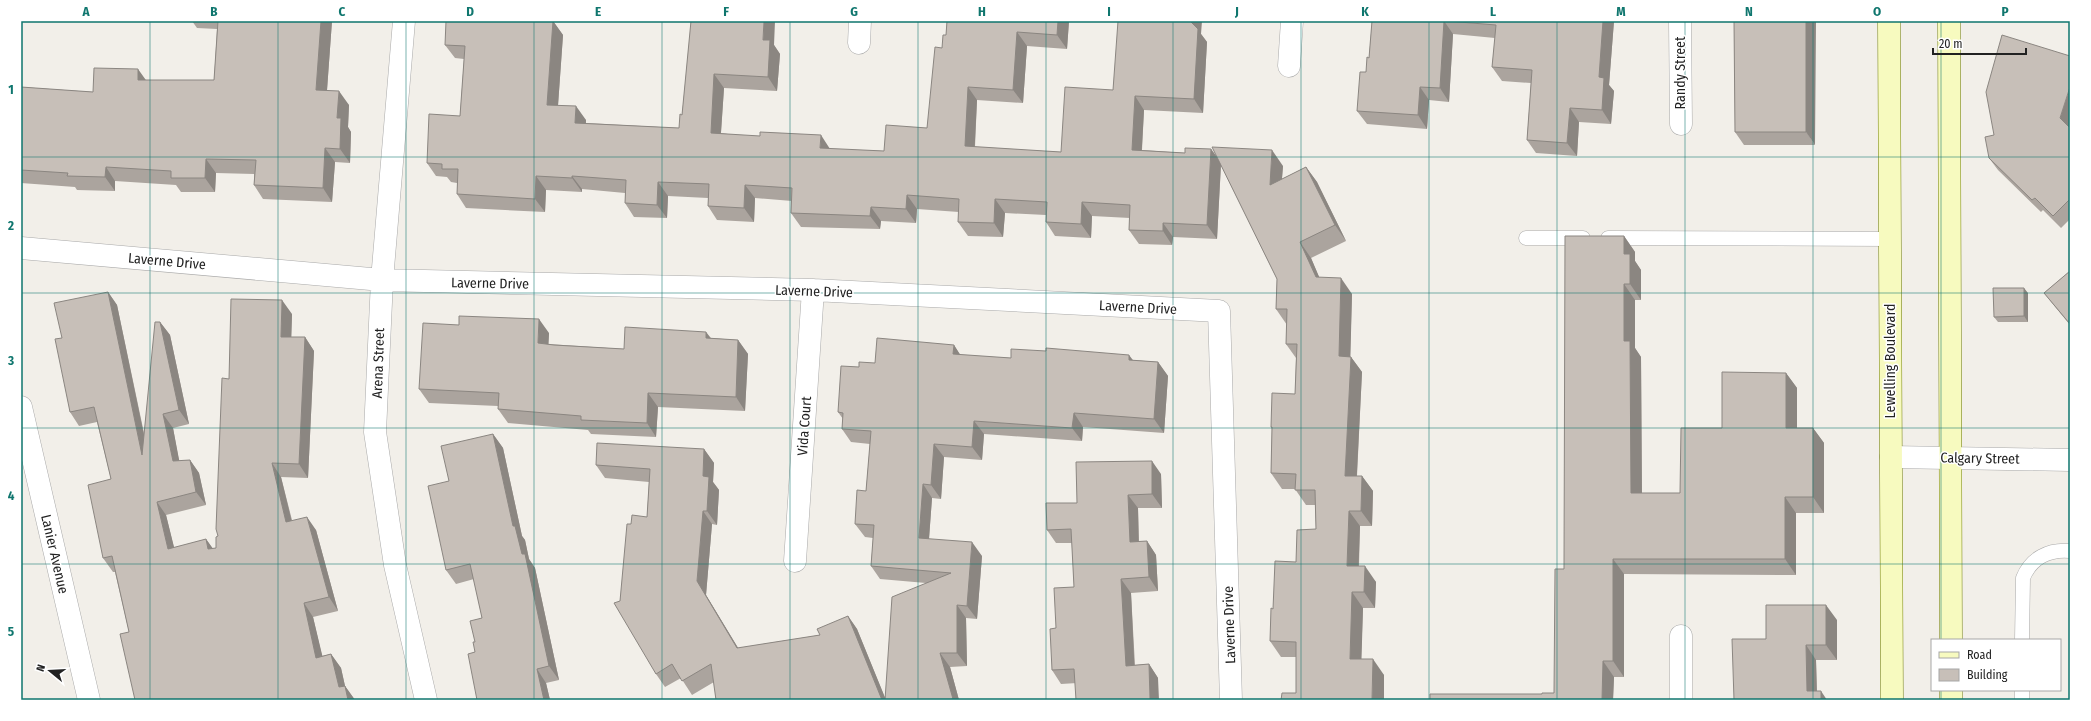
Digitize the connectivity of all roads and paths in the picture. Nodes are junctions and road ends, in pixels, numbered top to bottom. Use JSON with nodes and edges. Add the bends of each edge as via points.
{"nodes":[{"id":1,"x":404,"y":21,"type":"edge"},
{"id":2,"x":860,"y":21,"type":"edge"},
{"id":3,"x":1292,"y":21,"type":"edge"},
{"id":4,"x":1680,"y":21,"type":"edge"},
{"id":5,"x":1889,"y":21,"type":"edge"},
{"id":6,"x":1949,"y":21,"type":"edge"},
{"id":7,"x":859,"y":43,"type":"dead end"},
{"id":8,"x":1289,"y":66,"type":"dead end"},
{"id":9,"x":1680,"y":124,"type":"dead end"},
{"id":10,"x":1526,"y":238,"type":"dead end"},
{"id":11,"x":1890,"y":239,"type":"junction"},
{"id":12,"x":21,"y":248,"type":"edge"},
{"id":13,"x":382,"y":280,"type":"junction"},
{"id":14,"x":813,"y":290,"type":"junction"},
{"id":15,"x":21,"y":408,"type":"edge"},
{"id":16,"x":1890,"y":457,"type":"junction"},
{"id":17,"x":1951,"y":457,"type":"junction"},
{"id":18,"x":2070,"y":460,"type":"edge"},
{"id":19,"x":2070,"y":551,"type":"edge"},
{"id":20,"x":795,"y":561,"type":"dead end"},
{"id":21,"x":1681,"y":636,"type":"dead end"},
{"id":22,"x":1951,"y":639,"type":"edge"},
{"id":23,"x":2022,"y":639,"type":"edge"},
{"id":24,"x":89,"y":700,"type":"edge"},
{"id":25,"x":426,"y":700,"type":"edge"},
{"id":26,"x":1231,"y":700,"type":"edge"},
{"id":27,"x":1681,"y":700,"type":"edge"},
{"id":28,"x":1892,"y":700,"type":"edge"}],
"edges":[{"from":1,"to":13,"type":"street","name":"Arena Street"},
{"from":2,"to":7,"type":"street"},
{"from":3,"to":8,"type":"street"},
{"from":4,"to":9,"type":"street","name":"Randy Street"},
{"from":5,"to":11,"type":"main road","name":"Lewelling Boulevard"},
{"from":6,"to":17,"type":"main road"},
{"from":10,"to":11,"type":"lane"},
{"from":11,"to":16,"type":"main road","name":"Lewelling Boulevard"},
{"from":12,"to":13,"type":"street","name":"Laverne Drive"},
{"from":13,"to":14,"type":"street","name":"Laverne Drive"},
{"from":13,"to":25,"type":"street","name":"Arena Street","via":[[376,432],[395,565]]},
{"from":14,"to":20,"type":"street","name":"Vida Court"},
{"from":14,"to":26,"type":"street","name":"Laverne Drive","via":[[1219,311]]},
{"from":15,"to":24,"type":"street","name":"Lanier Avenue"},
{"from":16,"to":17,"type":"street","name":"Calgary Street"},
{"from":16,"to":28,"type":"main road","name":"Lewelling Boulevard"},
{"from":17,"to":18,"type":"street","name":"Calgary Street"},
{"from":17,"to":22,"type":"main road"},
{"from":19,"to":23,"type":"lane","via":[[2048,553],[2036,558],[2027,568],[2023,578]]},
{"from":21,"to":27,"type":"street"}]}
